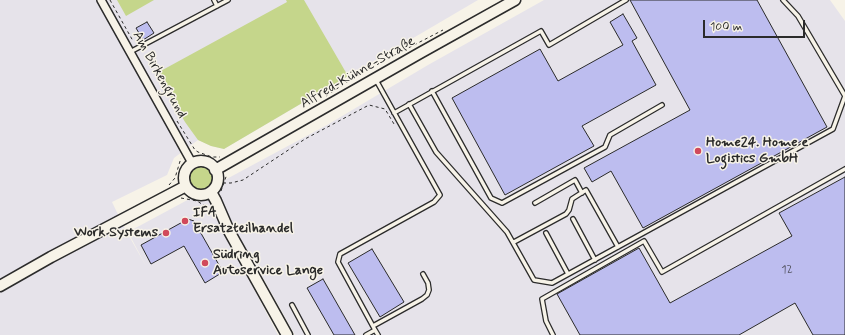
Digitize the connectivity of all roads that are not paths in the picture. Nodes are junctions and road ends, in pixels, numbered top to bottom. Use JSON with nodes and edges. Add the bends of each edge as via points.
{"nodes":[{"id":1,"x":101,"y":0,"type":"edge"},
{"id":2,"x":214,"y":0,"type":"edge"},
{"id":3,"x":228,"y":0,"type":"edge"},
{"id":4,"x":515,"y":0,"type":"edge"},
{"id":5,"x":626,"y":0,"type":"edge"},
{"id":6,"x":783,"y":0,"type":"edge"},
{"id":7,"x":217,"y":6,"type":"junction"},
{"id":8,"x":133,"y":51,"type":"junction"},
{"id":9,"x":375,"y":78,"type":"junction"},
{"id":10,"x":432,"y":91,"type":"junction"},
{"id":11,"x":409,"y":104,"type":"junction"},
{"id":12,"x":662,"y":105,"type":"dead end"},
{"id":13,"x":394,"y":112,"type":"junction"},
{"id":14,"x":192,"y":164,"type":"junction"},
{"id":15,"x":216,"y":170,"type":"junction"},
{"id":16,"x":845,"y":170,"type":"edge"},
{"id":17,"x":186,"y":186,"type":"junction"},
{"id":18,"x":207,"y":193,"type":"junction"},
{"id":19,"x":582,"y":193,"type":"junction"},
{"id":20,"x":535,"y":202,"type":"dead end"},
{"id":21,"x":573,"y":219,"type":"dead end"},
{"id":22,"x":546,"y":233,"type":"dead end"},
{"id":23,"x":514,"y":242,"type":"junction"},
{"id":24,"x":618,"y":247,"type":"junction"},
{"id":25,"x":595,"y":260,"type":"junction"},
{"id":26,"x":423,"y":274,"type":"dead end"},
{"id":27,"x":568,"y":274,"type":"junction"},
{"id":28,"x":0,"y":286,"type":"edge"},
{"id":29,"x":292,"y":305,"type":"dead end"},
{"id":30,"x":374,"y":328,"type":"junction"},
{"id":31,"x":287,"y":335,"type":"edge"},
{"id":32,"x":308,"y":335,"type":"edge"},
{"id":33,"x":366,"y":335,"type":"edge"},
{"id":34,"x":378,"y":335,"type":"edge"},
{"id":35,"x":553,"y":335,"type":"edge"}],
"edges":[{"from":1,"to":8,"type":"street","name":"Am Birkengrund"},
{"from":2,"to":7,"type":"lane"},
{"from":3,"to":7,"type":"lane"},
{"from":4,"to":9,"type":"main road","name":"Alfred-Kühne-Straße"},
{"from":5,"to":10,"type":"lane","via":[[549,45],[541,31]]},
{"from":6,"to":24,"type":"lane","via":[[798,16],[845,96],[834,129]]},
{"from":7,"to":8,"type":"lane"},
{"from":8,"to":14,"type":"street","name":"Am Birkengrund"},
{"from":9,"to":13,"type":"lane"},
{"from":9,"to":15,"type":"main road","name":"Alfred-Kühne-Straße"},
{"from":10,"to":11,"type":"lane"},
{"from":10,"to":12,"type":"lane","via":[[491,198],[502,203],[605,147],[610,135]]},
{"from":11,"to":13,"type":"lane"},
{"from":11,"to":23,"type":"lane","via":[[436,152]]},
{"from":13,"to":30,"type":"lane","via":[[440,195],[434,202],[340,254],[338,262]]},
{"from":14,"to":15,"type":"main road","via":[[205,162]]},
{"from":14,"to":17,"type":"main road","via":[[184,173]]},
{"from":15,"to":18,"type":"main road","via":[[217,182]]},
{"from":16,"to":35,"type":"lane","via":[[662,272],[644,241],[542,299],[546,321]]},
{"from":17,"to":18,"type":"main road","via":[[193,194]]},
{"from":17,"to":28,"type":"main road"},
{"from":18,"to":31,"type":"main road","via":[[216,201],[225,223]]},
{"from":19,"to":20,"type":"lane","via":[[575,180]]},
{"from":19,"to":23,"type":"lane","via":[[572,198],[566,214]]},
{"from":19,"to":24,"type":"lane","via":[[586,190]]},
{"from":21,"to":25,"type":"lane"},
{"from":22,"to":27,"type":"lane"},
{"from":23,"to":27,"type":"lane","via":[[534,280],[552,283]]},
{"from":24,"to":25,"type":"lane"},
{"from":25,"to":27,"type":"lane"},
{"from":26,"to":30,"type":"lane","via":[[428,283],[427,295]]},
{"from":29,"to":32,"type":"lane"},
{"from":30,"to":33,"type":"lane"},
{"from":30,"to":34,"type":"lane"}]}
